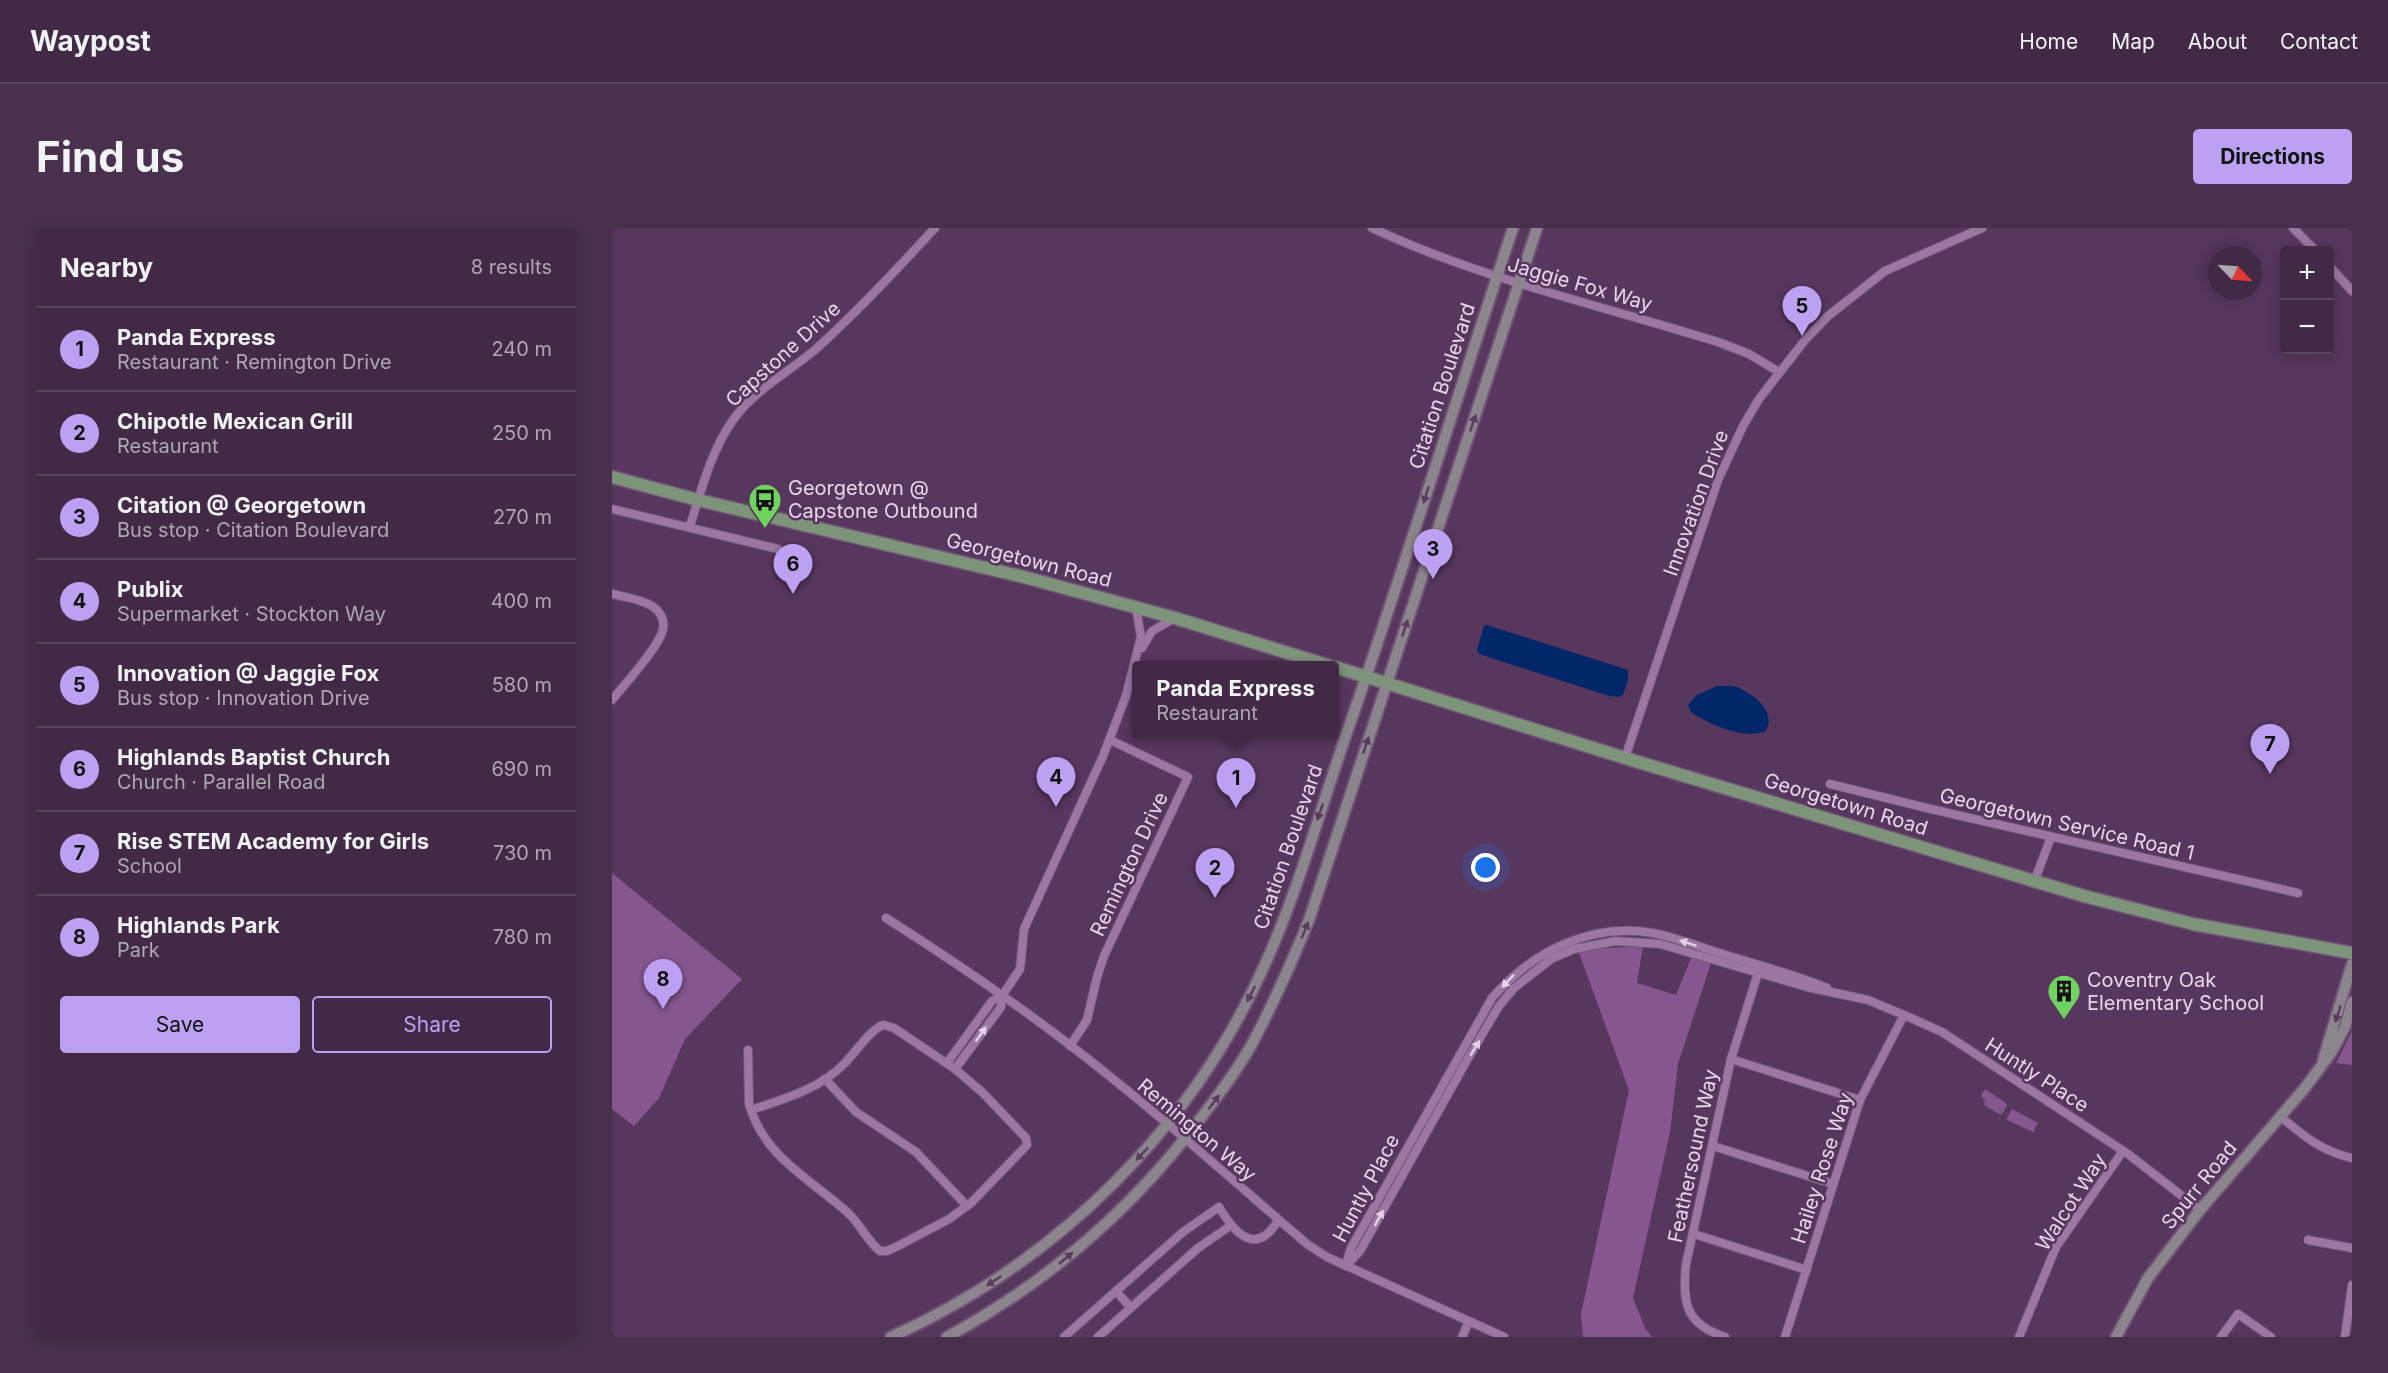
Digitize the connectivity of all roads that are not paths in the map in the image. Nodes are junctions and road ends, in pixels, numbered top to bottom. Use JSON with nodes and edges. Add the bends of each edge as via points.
{"nodes":[{"id":1,"x":935,"y":228,"type":"edge"},
{"id":2,"x":1371,"y":228,"type":"edge"},
{"id":3,"x":1512,"y":228,"type":"edge"},
{"id":4,"x":1537,"y":228,"type":"edge"},
{"id":5,"x":1982,"y":228,"type":"edge"},
{"id":6,"x":2293,"y":228,"type":"edge"},
{"id":7,"x":2311,"y":246,"type":"edge"},
{"id":8,"x":2334,"y":271,"type":"edge"},
{"id":9,"x":1497,"y":277,"type":"junction"},
{"id":10,"x":1520,"y":283,"type":"junction"},
{"id":11,"x":2352,"y":291,"type":"edge"},
{"id":12,"x":1779,"y":372,"type":"junction"},
{"id":13,"x":612,"y":477,"type":"edge"},
{"id":14,"x":698,"y":501,"type":"junction"},
{"id":15,"x":612,"y":509,"type":"edge"},
{"id":16,"x":690,"y":526,"type":"junction"},
{"id":17,"x":778,"y":549,"type":"dead end"},
{"id":18,"x":612,"y":594,"type":"edge"},
{"id":19,"x":1136,"y":608,"type":"junction"},
{"id":20,"x":1175,"y":618,"type":"junction"},
{"id":21,"x":1136,"y":661,"type":"edge"},
{"id":22,"x":1137,"y":661,"type":"edge"},
{"id":23,"x":1313,"y":661,"type":"edge"},
{"id":24,"x":1339,"y":668,"type":"edge"},
{"id":25,"x":1132,"y":676,"type":"edge"},
{"id":26,"x":1366,"y":677,"type":"junction"},
{"id":27,"x":1387,"y":683,"type":"junction"},
{"id":28,"x":612,"y":700,"type":"edge"},
{"id":29,"x":1110,"y":740,"type":"junction"},
{"id":30,"x":1625,"y":758,"type":"junction"},
{"id":31,"x":1830,"y":784,"type":"dead end"},
{"id":32,"x":2050,"y":837,"type":"junction"},
{"id":33,"x":2034,"y":882,"type":"junction"},
{"id":34,"x":2298,"y":893,"type":"dead end"},
{"id":35,"x":886,"y":918,"type":"dead end"},
{"id":36,"x":2352,"y":953,"type":"edge"},
{"id":37,"x":2352,"y":964,"type":"edge"},
{"id":38,"x":1760,"y":969,"type":"junction"},
{"id":39,"x":1002,"y":996,"type":"junction"},
{"id":40,"x":2352,"y":1002,"type":"edge"},
{"id":41,"x":1904,"y":1014,"type":"junction"},
{"id":42,"x":1070,"y":1046,"type":"junction"},
{"id":43,"x":748,"y":1050,"type":"dead end"},
{"id":44,"x":1731,"y":1059,"type":"junction"},
{"id":45,"x":947,"y":1063,"type":"junction"},
{"id":46,"x":2322,"y":1064,"type":"junction"},
{"id":47,"x":955,"y":1069,"type":"junction"},
{"id":48,"x":825,"y":1079,"type":"junction"},
{"id":49,"x":1860,"y":1100,"type":"junction"},
{"id":50,"x":751,"y":1110,"type":"junction"},
{"id":51,"x":2280,"y":1116,"type":"junction"},
{"id":52,"x":1167,"y":1126,"type":"junction"},
{"id":53,"x":1186,"y":1139,"type":"junction"},
{"id":54,"x":1713,"y":1146,"type":"junction"},
{"id":55,"x":2123,"y":1151,"type":"junction"},
{"id":56,"x":2352,"y":1158,"type":"edge"},
{"id":57,"x":1833,"y":1184,"type":"junction"},
{"id":58,"x":968,"y":1206,"type":"junction"},
{"id":59,"x":2200,"y":1210,"type":"junction"},
{"id":60,"x":1279,"y":1220,"type":"junction"},
{"id":61,"x":1230,"y":1226,"type":"junction"},
{"id":62,"x":1694,"y":1234,"type":"junction"},
{"id":63,"x":2308,"y":1240,"type":"dead end"},
{"id":64,"x":2352,"y":1248,"type":"edge"},
{"id":65,"x":1346,"y":1266,"type":"junction"},
{"id":66,"x":1807,"y":1270,"type":"junction"},
{"id":67,"x":2352,"y":1285,"type":"edge"},
{"id":68,"x":1116,"y":1291,"type":"junction"},
{"id":69,"x":1131,"y":1308,"type":"junction"},
{"id":70,"x":1469,"y":1321,"type":"junction"},
{"id":71,"x":891,"y":1337,"type":"edge"},
{"id":72,"x":947,"y":1337,"type":"edge"},
{"id":73,"x":1064,"y":1337,"type":"edge"},
{"id":74,"x":1098,"y":1337,"type":"edge"},
{"id":75,"x":1462,"y":1337,"type":"edge"},
{"id":76,"x":1504,"y":1337,"type":"edge"},
{"id":77,"x":1725,"y":1337,"type":"edge"},
{"id":78,"x":1785,"y":1337,"type":"edge"},
{"id":79,"x":2019,"y":1337,"type":"edge"},
{"id":80,"x":2116,"y":1337,"type":"edge"},
{"id":81,"x":2221,"y":1337,"type":"edge"},
{"id":82,"x":2271,"y":1337,"type":"edge"},
{"id":83,"x":2345,"y":1337,"type":"edge"}],
"edges":[{"from":1,"to":14,"type":"street","name":"Capstone Drive","via":[[816,349],[734,418],[714,455]]},
{"from":2,"to":9,"type":"street","name":"Jaggie Fox Way"},
{"from":3,"to":9,"type":"main road","name":"Citation Boulevard"},
{"from":4,"to":10,"type":"main road","name":"Citation Boulevard"},
{"from":5,"to":12,"type":"street","name":"Innovation Drive","via":[[1885,271],[1828,316]]},
{"from":6,"to":7,"type":"street"},
{"from":8,"to":11,"type":"street"},
{"from":9,"to":10,"type":"street","name":"Jaggie Fox Way"},
{"from":9,"to":26,"type":"main road","name":"Citation Boulevard","one_way":true},
{"from":10,"to":12,"type":"street","name":"Jaggie Fox Way","via":[[1720,343]]},
{"from":27,"to":10,"type":"main road","name":"Citation Boulevard","one_way":true},
{"from":12,"to":30,"type":"street","name":"Innovation Drive","via":[[1743,426],[1718,480]]},
{"from":13,"to":14,"type":"main road","name":"Georgetown Road"},
{"from":14,"to":16,"type":"street","name":"Capstone Drive"},
{"from":14,"to":19,"type":"main road","name":"Georgetown Road","via":[[1024,577]]},
{"from":15,"to":16,"type":"street"},
{"from":16,"to":17,"type":"street"},
{"from":18,"to":28,"type":"street","via":[[651,605],[664,622],[659,640]]},
{"from":19,"to":20,"type":"main road","name":"Georgetown Road"},
{"from":19,"to":21,"type":"street","via":[[1140,637]]},
{"from":20,"to":22,"type":"street","via":[[1152,631]]},
{"from":20,"to":23,"type":"main road","name":"Georgetown Road"},
{"from":24,"to":26,"type":"main road","name":"Georgetown Road"},
{"from":25,"to":29,"type":"street"},
{"from":26,"to":27,"type":"main road","name":"Georgetown Road"},
{"from":26,"to":52,"type":"main road","name":"Citation Boulevard","one_way":true,"via":[[1267,960],[1236,1024]]},
{"from":27,"to":30,"type":"main road","name":"Georgetown Road"},
{"from":53,"to":27,"type":"main road","name":"Citation Boulevard","one_way":true,"via":[[1251,1044],[1294,958]]},
{"from":29,"to":39,"type":"street","via":[[1024,929],[1020,969]]},
{"from":29,"to":42,"type":"street","name":"Remington Drive","via":[[1188,777],[1104,956],[1087,1020]]},
{"from":30,"to":33,"type":"main road","name":"Georgetown Road"},
{"from":31,"to":32,"type":"street","name":"Georgetown Service Road 1"},
{"from":32,"to":33,"type":"street"},
{"from":32,"to":34,"type":"street","name":"Georgetown Service Road 1"},
{"from":33,"to":36,"type":"main road","name":"Georgetown Road","via":[[2193,924]]},
{"from":35,"to":39,"type":"street","name":"Remington Way"},
{"from":37,"to":46,"type":"main road","name":"Spurr Road","one_way":true},
{"from":38,"to":41,"type":"street","name":"Huntly Place","via":[[1801,977]]},
{"from":38,"to":44,"type":"street","name":"Feathersound Way"},
{"from":38,"to":65,"type":"street","name":"Huntly Place","via":[[1673,938],[1637,931],[1610,932],[1568,942],[1529,962],[1492,998],[1351,1248]]},
{"from":39,"to":42,"type":"street","name":"Remington Way"},
{"from":39,"to":45,"type":"street","via":[[992,1001]]},
{"from":47,"to":39,"type":"street","one_way":true,"via":[[1000,1007]]},
{"from":40,"to":46,"type":"main road","name":"Spurr Road","via":[[2337,1045]]},
{"from":41,"to":49,"type":"street","name":"Hailey Rose Way"},
{"from":41,"to":55,"type":"street","name":"Huntly Place","via":[[1942,1032]]},
{"from":42,"to":52,"type":"street","name":"Remington Way"},
{"from":43,"to":50,"type":"street"},
{"from":44,"to":49,"type":"street"},
{"from":44,"to":54,"type":"street","name":"Feathersound Way"},
{"from":45,"to":47,"type":"street"},
{"from":45,"to":48,"type":"street","via":[[894,1028],[880,1025]]},
{"from":46,"to":51,"type":"main road","name":"Spurr Road"},
{"from":47,"to":58,"type":"street","via":[[1028,1142]]},
{"from":48,"to":50,"type":"street","via":[[802,1092]]},
{"from":48,"to":58,"type":"street","via":[[856,1112],[916,1152]]},
{"from":49,"to":57,"type":"street","name":"Hailey Rose Way"},
{"from":50,"to":58,"type":"street","via":[[763,1137],[783,1161],[848,1212],[880,1251],[930,1230]]},
{"from":51,"to":56,"type":"street","via":[[2309,1141]]},
{"from":51,"to":59,"type":"main road","name":"Spurr Road"},
{"from":52,"to":53,"type":"street","name":"Remington Way"},
{"from":52,"to":71,"type":"main road","name":"Citation Boulevard","one_way":true,"via":[[1096,1201],[1014,1268],[960,1302]]},
{"from":53,"to":60,"type":"street","name":"Remington Way"},
{"from":72,"to":53,"type":"main road","name":"Citation Boulevard","one_way":true,"via":[[994,1311],[1089,1239]]},
{"from":54,"to":57,"type":"street"},
{"from":54,"to":62,"type":"street","name":"Feathersound Way"},
{"from":55,"to":59,"type":"street","name":"Huntly Place"},
{"from":55,"to":79,"type":"street","name":"Walcot Way","via":[[2056,1247]]},
{"from":57,"to":66,"type":"street","name":"Hailey Rose Way"},
{"from":59,"to":80,"type":"main road","name":"Spurr Road","via":[[2148,1278]]},
{"from":60,"to":61,"type":"street","via":[[1266,1236],[1254,1240]]},
{"from":60,"to":65,"type":"street","name":"Remington Way","via":[[1307,1244]]},
{"from":61,"to":68,"type":"street","via":[[1219,1208],[1183,1232]]},
{"from":61,"to":69,"type":"street","via":[[1198,1248]]},
{"from":62,"to":66,"type":"street"},
{"from":62,"to":77,"type":"street","name":"Feathersound Way","via":[[1683,1289],[1686,1305],[1695,1321],[1709,1332]]},
{"from":63,"to":64,"type":"street"},
{"from":65,"to":70,"type":"street","name":"Remington Way"},
{"from":66,"to":78,"type":"street","name":"Hailey Rose Way"},
{"from":67,"to":83,"type":"street"},
{"from":68,"to":69,"type":"street"},
{"from":68,"to":73,"type":"street"},
{"from":69,"to":74,"type":"street"},
{"from":70,"to":75,"type":"street"},
{"from":70,"to":76,"type":"street","name":"Remington Way"},
{"from":81,"to":82,"type":"street","via":[[2238,1314]]}]}
